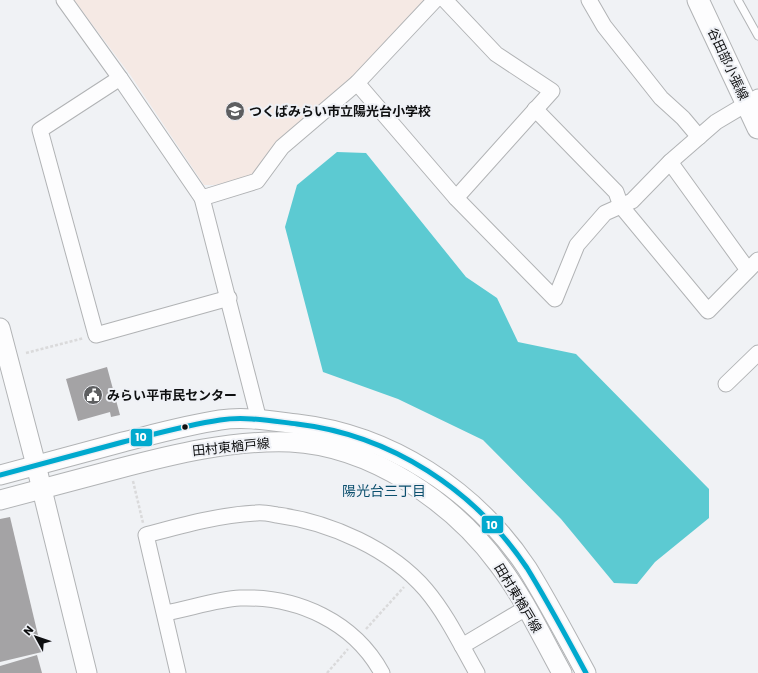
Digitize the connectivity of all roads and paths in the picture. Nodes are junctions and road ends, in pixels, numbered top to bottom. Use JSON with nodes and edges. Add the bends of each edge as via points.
{"nodes":[{"id":1,"x":64,"y":0,"type":"edge"},
{"id":2,"x":436,"y":0,"type":"edge"},
{"id":3,"x":445,"y":0,"type":"edge"},
{"id":4,"x":590,"y":0,"type":"edge"},
{"id":5,"x":698,"y":0,"type":"edge"},
{"id":6,"x":738,"y":0,"type":"edge"},
{"id":7,"x":758,"y":36,"type":"edge"},
{"id":8,"x":120,"y":78,"type":"junction"},
{"id":9,"x":356,"y":83,"type":"junction"},
{"id":10,"x":752,"y":100,"type":"edge"},
{"id":11,"x":536,"y":109,"type":"junction"},
{"id":12,"x":758,"y":128,"type":"edge"},
{"id":13,"x":699,"y":137,"type":"junction"},
{"id":14,"x":670,"y":162,"type":"junction"},
{"id":15,"x":202,"y":198,"type":"junction"},
{"id":16,"x":456,"y":198,"type":"junction"},
{"id":17,"x":621,"y":206,"type":"junction"},
{"id":18,"x":753,"y":265,"type":"edge"},
{"id":19,"x":229,"y":298,"type":"junction"},
{"id":20,"x":0,"y":328,"type":"edge"},
{"id":21,"x":96,"y":335,"type":"junction"},
{"id":22,"x":26,"y":353,"type":"dead end"},
{"id":23,"x":758,"y":354,"type":"edge"},
{"id":24,"x":726,"y":384,"type":"dead end"},
{"id":25,"x":259,"y":420,"type":"junction"},
{"id":26,"x":36,"y":465,"type":"junction"},
{"id":27,"x":0,"y":475,"type":"edge"},
{"id":28,"x":132,"y":480,"type":"dead end"},
{"id":29,"x":42,"y":489,"type":"junction"},
{"id":30,"x":0,"y":500,"type":"edge"},
{"id":31,"x":146,"y":535,"type":"junction"},
{"id":32,"x":413,"y":578,"type":"junction"},
{"id":33,"x":526,"y":608,"type":"junction"},
{"id":34,"x":166,"y":613,"type":"junction"},
{"id":35,"x":357,"y":639,"type":"junction"},
{"id":36,"x":462,"y":646,"type":"junction"},
{"id":37,"x":87,"y":673,"type":"edge"},
{"id":38,"x":178,"y":673,"type":"edge"},
{"id":39,"x":327,"y":673,"type":"edge"},
{"id":40,"x":382,"y":673,"type":"edge"},
{"id":41,"x":477,"y":673,"type":"edge"},
{"id":42,"x":562,"y":673,"type":"edge"},
{"id":43,"x":586,"y":673,"type":"edge"}],
"edges":[{"from":1,"to":8,"type":"street"},
{"from":2,"to":9,"type":"street"},
{"from":3,"to":11,"type":"street","via":[[496,54],[552,91]]},
{"from":4,"to":13,"type":"street","via":[[604,26],[618,44],[661,98]]},
{"from":5,"to":10,"type":"main road","name":"谷田部小張線"},
{"from":6,"to":7,"type":"lane"},
{"from":8,"to":15,"type":"street"},
{"from":8,"to":21,"type":"street","via":[[40,130]]},
{"from":9,"to":15,"type":"street","via":[[282,147],[257,181]]},
{"from":9,"to":16,"type":"street"},
{"from":10,"to":12,"type":"main road","name":"谷田部小張線"},
{"from":10,"to":13,"type":"street","via":[[716,122]]},
{"from":11,"to":16,"type":"street"},
{"from":11,"to":17,"type":"street","via":[[616,192]]},
{"from":13,"to":14,"type":"street"},
{"from":14,"to":17,"type":"street","via":[[632,202]]},
{"from":14,"to":18,"type":"street"},
{"from":15,"to":19,"type":"street"},
{"from":16,"to":17,"type":"street","via":[[555,299],[577,245],[605,213]]},
{"from":17,"to":18,"type":"street","via":[[708,311]]},
{"from":19,"to":21,"type":"street"},
{"from":19,"to":25,"type":"street"},
{"from":20,"to":26,"type":"street"},
{"from":21,"to":22,"type":"path"},
{"from":23,"to":24,"type":"street"},
{"from":25,"to":26,"type":"street","name":"田村東楢戸線","via":[[222,419],[175,428]]},
{"from":25,"to":43,"type":"street","name":"田村東楢戸線","via":[[323,427],[365,439],[405,456],[437,476],[475,507],[501,534],[526,568]]},
{"from":26,"to":27,"type":"street","name":"田村東楢戸線"},
{"from":26,"to":29,"type":"street"},
{"from":28,"to":31,"type":"path"},
{"from":29,"to":30,"type":"street","name":"田村東楢戸線"},
{"from":29,"to":33,"type":"street","name":"田村東楢戸線","via":[[173,454],[252,442],[292,442],[327,449],[357,457],[392,472],[446,508],[490,553]]},
{"from":29,"to":37,"type":"street"},
{"from":31,"to":32,"type":"street","via":[[208,519],[258,513],[294,517],[325,525],[360,540]]},
{"from":31,"to":34,"type":"street"},
{"from":32,"to":35,"type":"path"},
{"from":32,"to":36,"type":"street","via":[[444,615]]},
{"from":33,"to":36,"type":"street"},
{"from":33,"to":42,"type":"street","name":"田村東楢戸線"},
{"from":34,"to":35,"type":"street","via":[[239,598],[273,599],[301,605],[332,620]]},
{"from":34,"to":38,"type":"street"},
{"from":35,"to":39,"type":"path"},
{"from":35,"to":40,"type":"street","via":[[373,656]]},
{"from":36,"to":41,"type":"street"}]}
